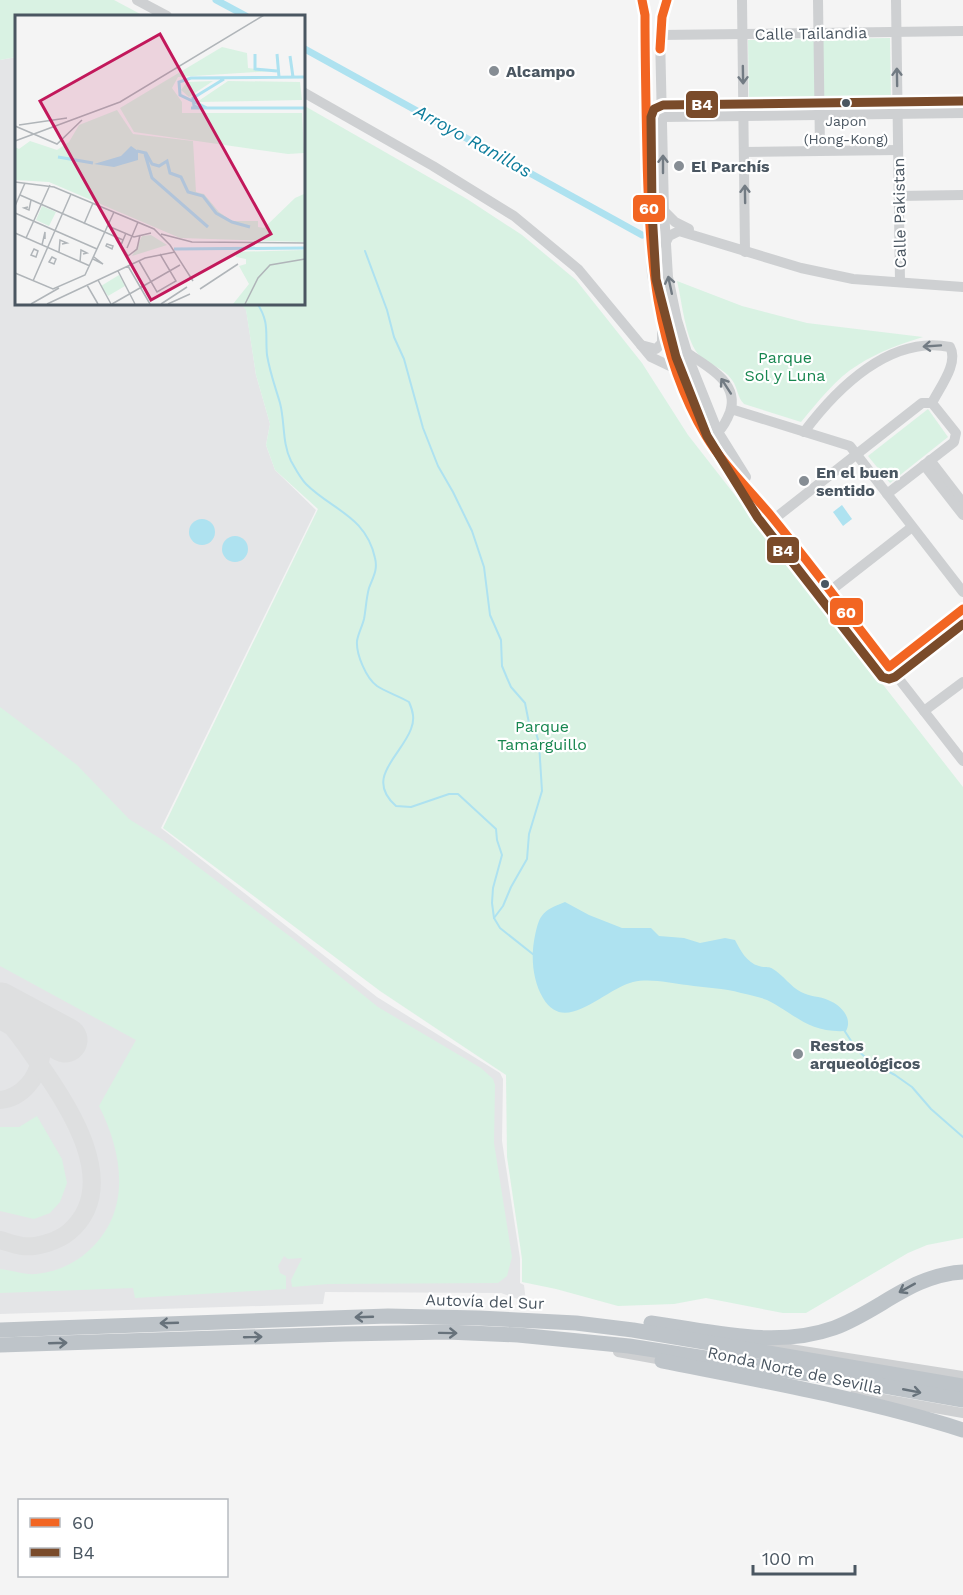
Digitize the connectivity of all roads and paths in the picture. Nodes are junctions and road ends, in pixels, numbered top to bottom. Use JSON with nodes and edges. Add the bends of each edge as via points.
{"nodes":[{"id":1,"x":137,"y":0,"type":"edge"},
{"id":2,"x":642,"y":0,"type":"edge"},
{"id":3,"x":667,"y":0,"type":"edge"},
{"id":4,"x":742,"y":0,"type":"edge"},
{"id":5,"x":818,"y":0,"type":"edge"},
{"id":6,"x":896,"y":0,"type":"edge"},
{"id":7,"x":165,"y":15,"type":"edge"},
{"id":8,"x":963,"y":31,"type":"edge"},
{"id":9,"x":896,"y":32,"type":"junction"},
{"id":10,"x":819,"y":33,"type":"junction"},
{"id":11,"x":742,"y":34,"type":"junction"},
{"id":12,"x":660,"y":35,"type":"junction"},
{"id":13,"x":304,"y":93,"type":"edge"},
{"id":14,"x":963,"y":113,"type":"edge"},
{"id":15,"x":897,"y":114,"type":"junction"},
{"id":16,"x":820,"y":115,"type":"junction"},
{"id":17,"x":744,"y":116,"type":"junction"},
{"id":18,"x":663,"y":117,"type":"junction"},
{"id":19,"x":898,"y":150,"type":"junction"},
{"id":20,"x":820,"y":151,"type":"junction"},
{"id":21,"x":744,"y":152,"type":"junction"},
{"id":22,"x":963,"y":195,"type":"edge"},
{"id":23,"x":899,"y":196,"type":"junction"},
{"id":24,"x":648,"y":211,"type":"junction"},
{"id":25,"x":664,"y":211,"type":"junction"},
{"id":26,"x":722,"y":244,"type":"junction"},
{"id":27,"x":665,"y":245,"type":"junction"},
{"id":28,"x":745,"y":252,"type":"junction"},
{"id":29,"x":900,"y":282,"type":"junction"},
{"id":30,"x":961,"y":285,"type":"edge"},
{"id":31,"x":663,"y":329,"type":"junction"},
{"id":32,"x":641,"y":345,"type":"junction"},
{"id":33,"x":687,"y":353,"type":"junction"},
{"id":34,"x":674,"y":369,"type":"junction"},
{"id":35,"x":932,"y":403,"type":"junction"},
{"id":36,"x":731,"y":409,"type":"junction"},
{"id":37,"x":718,"y":432,"type":"junction"},
{"id":38,"x":804,"y":432,"type":"junction"},
{"id":39,"x":856,"y":454,"type":"junction"},
{"id":40,"x":927,"y":463,"type":"junction"},
{"id":41,"x":887,"y":494,"type":"junction"},
{"id":42,"x":963,"y":502,"type":"edge"},
{"id":43,"x":770,"y":515,"type":"junction"},
{"id":44,"x":963,"y":515,"type":"edge"},
{"id":45,"x":912,"y":527,"type":"junction"},
{"id":46,"x":830,"y":591,"type":"junction"},
{"id":47,"x":963,"y":592,"type":"edge"},
{"id":48,"x":963,"y":609,"type":"edge"},
{"id":49,"x":889,"y":667,"type":"junction"},
{"id":50,"x":963,"y":682,"type":"edge"},
{"id":51,"x":924,"y":711,"type":"junction"},
{"id":52,"x":963,"y":761,"type":"edge"},
{"id":53,"x":963,"y":1272,"type":"edge"},
{"id":54,"x":388,"y":1316,"type":"junction"},
{"id":55,"x":0,"y":1330,"type":"edge"},
{"id":56,"x":633,"y":1330,"type":"junction"},
{"id":57,"x":518,"y":1335,"type":"junction"},
{"id":58,"x":0,"y":1346,"type":"edge"},
{"id":59,"x":618,"y":1352,"type":"junction"},
{"id":60,"x":963,"y":1376,"type":"edge"},
{"id":61,"x":963,"y":1386,"type":"edge"},
{"id":62,"x":963,"y":1400,"type":"edge"},
{"id":63,"x":963,"y":1413,"type":"edge"},
{"id":64,"x":963,"y":1430,"type":"edge"}],
"edges":[{"from":1,"to":7,"type":"street"},
{"from":2,"to":24,"type":"street"},
{"from":3,"to":12,"type":"street"},
{"from":4,"to":11,"type":"street"},
{"from":5,"to":10,"type":"street"},
{"from":6,"to":9,"type":"street","name":"Calle Pakistan"},
{"from":8,"to":9,"type":"street","name":"Calle Tailandia"},
{"from":9,"to":10,"type":"street","name":"Calle Tailandia"},
{"from":15,"to":9,"type":"street","name":"Calle Pakistan","one_way":true},
{"from":10,"to":11,"type":"street","name":"Calle Tailandia"},
{"from":10,"to":16,"type":"street"},
{"from":11,"to":12,"type":"street","name":"Calle Tailandia"},
{"from":11,"to":17,"type":"street","one_way":true},
{"from":12,"to":18,"type":"street"},
{"from":13,"to":32,"type":"street","via":[[514,216],[578,269]]},
{"from":14,"to":15,"type":"street"},
{"from":15,"to":16,"type":"street"},
{"from":15,"to":19,"type":"street","name":"Calle Pakistan"},
{"from":16,"to":17,"type":"street"},
{"from":16,"to":20,"type":"street"},
{"from":17,"to":18,"type":"street"},
{"from":17,"to":21,"type":"street"},
{"from":25,"to":18,"type":"street","one_way":true},
{"from":19,"to":20,"type":"street"},
{"from":19,"to":23,"type":"street","name":"Calle Pakistan"},
{"from":20,"to":21,"type":"street"},
{"from":28,"to":21,"type":"street","one_way":true},
{"from":22,"to":23,"type":"street"},
{"from":23,"to":29,"type":"street","name":"Calle Pakistan"},
{"from":24,"to":25,"type":"street"},
{"from":24,"to":31,"type":"street","via":[[652,273]]},
{"from":25,"to":26,"type":"street","via":[[675,222]]},
{"from":25,"to":27,"type":"street"},
{"from":26,"to":27,"type":"street","via":[[679,231],[669,236]]},
{"from":26,"to":28,"type":"street"},
{"from":33,"to":27,"type":"street","one_way":true,"via":[[668,277]]},
{"from":28,"to":29,"type":"street","via":[[853,279]]},
{"from":29,"to":30,"type":"street"},
{"from":31,"to":32,"type":"street","via":[[662,343],[656,349]]},
{"from":31,"to":34,"type":"street"},
{"from":32,"to":34,"type":"street","via":[[651,357]]},
{"from":36,"to":33,"type":"street","one_way":true,"via":[[732,396],[727,384]]},
{"from":33,"to":37,"type":"street"},
{"from":34,"to":43,"type":"street","via":[[712,446]]},
{"from":35,"to":38,"type":"street","one_way":true,"via":[[952,362],[954,354],[950,347],[912,348],[873,365],[831,400]]},
{"from":35,"to":39,"type":"street","via":[[922,403]]},
{"from":35,"to":40,"type":"street","via":[[956,434],[954,442]]},
{"from":36,"to":37,"type":"street"},
{"from":36,"to":38,"type":"street"},
{"from":37,"to":43,"type":"street"},
{"from":38,"to":39,"type":"street","via":[[850,446]]},
{"from":39,"to":41,"type":"street"},
{"from":39,"to":43,"type":"street"},
{"from":40,"to":41,"type":"street"},
{"from":40,"to":42,"type":"street"},
{"from":40,"to":44,"type":"street"},
{"from":41,"to":45,"type":"street"},
{"from":43,"to":46,"type":"street"},
{"from":45,"to":46,"type":"street"},
{"from":45,"to":47,"type":"street"},
{"from":46,"to":49,"type":"street"},
{"from":48,"to":49,"type":"street"},
{"from":49,"to":51,"type":"street"},
{"from":50,"to":51,"type":"street"},
{"from":51,"to":52,"type":"street"},
{"from":53,"to":54,"type":"highway","name":"Ronda Norte de Sevilla","one_way":true,"via":[[916,1283],[859,1317],[807,1335],[733,1335],[575,1314],[479,1311]]},
{"from":54,"to":55,"type":"highway","name":"Autovía del Sur","one_way":true},
{"from":54,"to":56,"type":"highway","name":"Autovía del Sur","via":[[479,1317]]},
{"from":56,"to":60,"type":"street","via":[[775,1346]]},
{"from":56,"to":61,"type":"highway","name":"Autovía del Sur"},
{"from":58,"to":57,"type":"highway","name":"Autovía del Sur","one_way":true,"via":[[345,1334]]},
{"from":57,"to":59,"type":"highway","name":"Ronda Norte de Sevilla","via":[[537,1344]]},
{"from":57,"to":62,"type":"highway","name":"Autovía del Sur","one_way":true,"via":[[629,1346]]},
{"from":59,"to":63,"type":"street"},
{"from":59,"to":64,"type":"highway","name":"Ronda Norte de Sevilla","via":[[851,1400]]}]}
